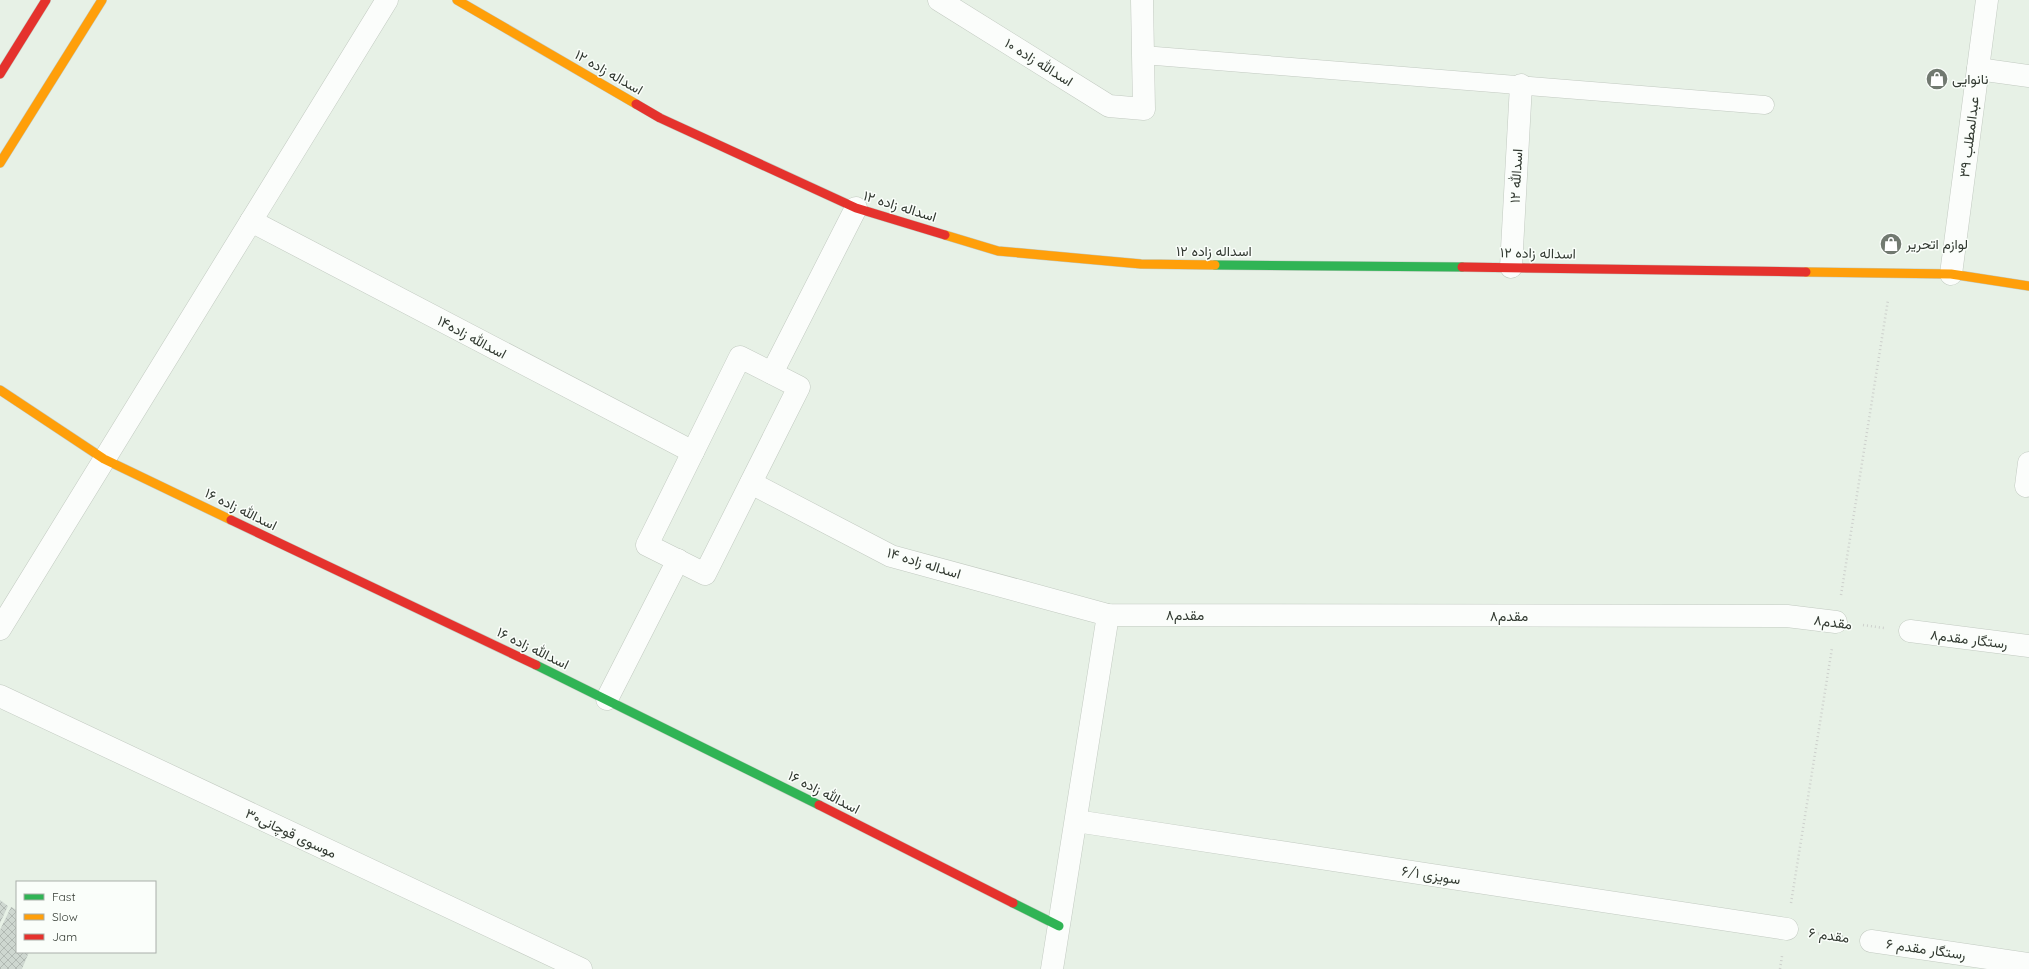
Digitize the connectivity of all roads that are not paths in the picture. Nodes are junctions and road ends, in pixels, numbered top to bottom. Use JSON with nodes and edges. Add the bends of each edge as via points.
{"nodes":[{"id":1,"x":46,"y":0,"type":"edge"},
{"id":2,"x":102,"y":0,"type":"edge"},
{"id":3,"x":387,"y":0,"type":"edge"},
{"id":4,"x":457,"y":0,"type":"edge"},
{"id":5,"x":939,"y":0,"type":"edge"},
{"id":6,"x":1142,"y":0,"type":"edge"},
{"id":7,"x":1987,"y":0,"type":"edge"},
{"id":8,"x":1143,"y":55,"type":"junction"},
{"id":9,"x":1978,"y":69,"type":"junction"},
{"id":10,"x":0,"y":74,"type":"edge"},
{"id":11,"x":2029,"y":76,"type":"edge"},
{"id":12,"x":1521,"y":85,"type":"junction"},
{"id":13,"x":1765,"y":105,"type":"dead end"},
{"id":14,"x":0,"y":164,"type":"edge"},
{"id":15,"x":856,"y":208,"type":"junction"},
{"id":16,"x":251,"y":221,"type":"junction"},
{"id":17,"x":1511,"y":267,"type":"junction"},
{"id":18,"x":1951,"y":274,"type":"junction"},
{"id":19,"x":2029,"y":286,"type":"edge"},
{"id":20,"x":772,"y":374,"type":"junction"},
{"id":21,"x":0,"y":390,"type":"edge"},
{"id":22,"x":693,"y":452,"type":"junction"},
{"id":23,"x":104,"y":459,"type":"junction"},
{"id":24,"x":2029,"y":463,"type":"edge"},
{"id":25,"x":751,"y":483,"type":"junction"},
{"id":26,"x":2026,"y":486,"type":"dead end"},
{"id":27,"x":678,"y":560,"type":"junction"},
{"id":28,"x":1108,"y":615,"type":"junction"},
{"id":29,"x":1836,"y":622,"type":"road end"},
{"id":30,"x":0,"y":629,"type":"edge"},
{"id":31,"x":1910,"y":631,"type":"road end"},
{"id":32,"x":2029,"y":646,"type":"edge"},
{"id":33,"x":0,"y":696,"type":"edge"},
{"id":34,"x":607,"y":699,"type":"junction"},
{"id":35,"x":1076,"y":821,"type":"junction"},
{"id":36,"x":1059,"y":926,"type":"junction"},
{"id":37,"x":1787,"y":929,"type":"road end"},
{"id":38,"x":1871,"y":941,"type":"road end"},
{"id":39,"x":2029,"y":964,"type":"edge"},
{"id":40,"x":582,"y":969,"type":"edge"},
{"id":41,"x":1052,"y":969,"type":"edge"}],
"edges":[{"from":1,"to":10,"type":"street"},
{"from":2,"to":14,"type":"street"},
{"from":3,"to":16,"type":"street"},
{"from":4,"to":15,"type":"street","name":"اسداله زاده ۱۲","via":[[660,118]]},
{"from":5,"to":8,"type":"street","name":"اسدالله زاده ۱۰","via":[[1109,106],[1144,109]]},
{"from":6,"to":8,"type":"street"},
{"from":7,"to":9,"type":"street","name":"عبدالمطلب ۳۹"},
{"from":8,"to":12,"type":"lane"},
{"from":9,"to":11,"type":"street"},
{"from":9,"to":18,"type":"street","name":"عبدالمطلب ۳۹"},
{"from":12,"to":13,"type":"lane"},
{"from":12,"to":17,"type":"street","name":"اسدالله ۱۲"},
{"from":15,"to":17,"type":"street","name":"اسداله زاده ۱۲","via":[[998,252],[1141,264]]},
{"from":15,"to":20,"type":"street"},
{"from":16,"to":22,"type":"street","name":"اسدالله زاده۱۴"},
{"from":16,"to":23,"type":"street"},
{"from":17,"to":18,"type":"street","name":"اسداله زاده ۱۲"},
{"from":18,"to":19,"type":"street","name":"اسداله زاده ۱۲"},
{"from":20,"to":22,"type":"street","via":[[740,358]]},
{"from":20,"to":25,"type":"street","via":[[799,387]]},
{"from":21,"to":23,"type":"street","name":"اسدالله زاده ۱۶"},
{"from":22,"to":27,"type":"street","via":[[647,545]]},
{"from":23,"to":30,"type":"street"},
{"from":23,"to":34,"type":"street","name":"اسدالله زاده ۱۶"},
{"from":24,"to":26,"type":"street"},
{"from":25,"to":27,"type":"street","via":[[706,574]]},
{"from":25,"to":28,"type":"street","name":"اسداله زاده ۱۴","via":[[891,556]]},
{"from":27,"to":34,"type":"street"},
{"from":28,"to":29,"type":"street","name":"مقدم۸","via":[[1787,616]]},
{"from":28,"to":35,"type":"street"},
{"from":31,"to":32,"type":"street","name":"رستگار مقدم۸"},
{"from":33,"to":40,"type":"street","name":"موسوی قوچانی۳۰"},
{"from":34,"to":36,"type":"street","name":"اسدالله زاده ۱۶"},
{"from":35,"to":36,"type":"street"},
{"from":35,"to":37,"type":"street","name":"سویزی ۶/۱"},
{"from":36,"to":41,"type":"street"},
{"from":38,"to":39,"type":"street","name":"رستگار مقدم ۶"}]}
